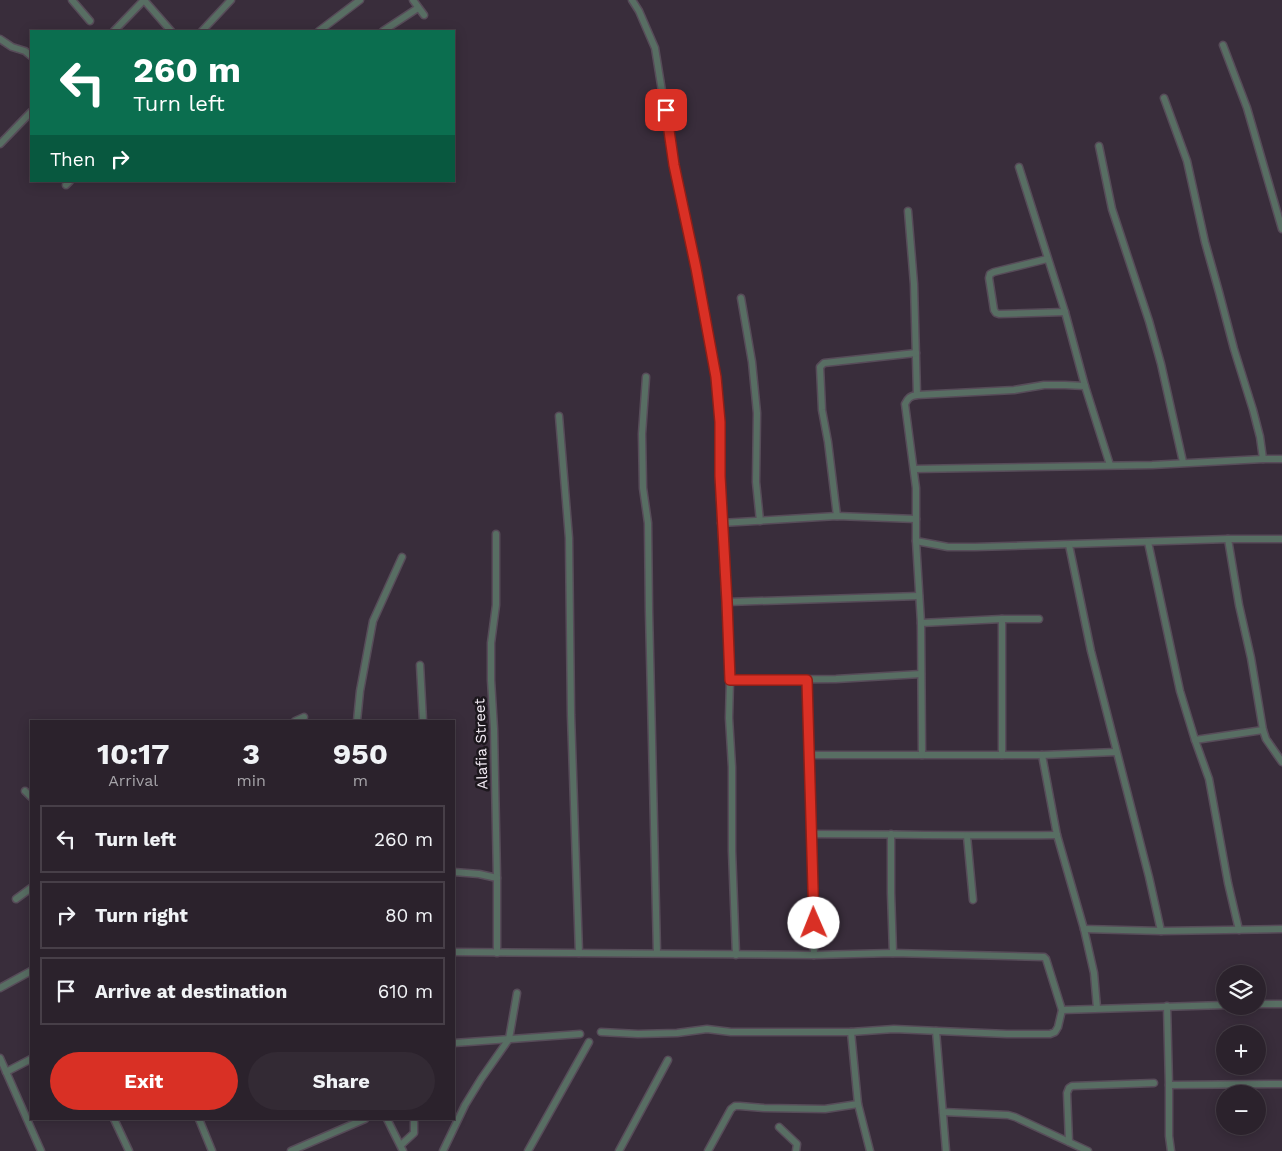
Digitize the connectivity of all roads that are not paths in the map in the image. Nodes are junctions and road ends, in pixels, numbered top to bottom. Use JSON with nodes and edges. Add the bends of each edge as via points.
{"nodes":[{"id":1,"x":72,"y":0,"type":"edge"},
{"id":2,"x":231,"y":0,"type":"edge"},
{"id":3,"x":360,"y":0,"type":"edge"},
{"id":4,"x":413,"y":0,"type":"edge"},
{"id":5,"x":632,"y":0,"type":"edge"},
{"id":6,"x":418,"y":8,"type":"junction"},
{"id":7,"x":424,"y":15,"type":"dead end"},
{"id":8,"x":90,"y":21,"type":"dead end"},
{"id":9,"x":115,"y":30,"type":"edge"},
{"id":10,"x":170,"y":30,"type":"edge"},
{"id":11,"x":203,"y":30,"type":"edge"},
{"id":12,"x":320,"y":30,"type":"edge"},
{"id":13,"x":385,"y":30,"type":"edge"},
{"id":14,"x":0,"y":38,"type":"edge"},
{"id":15,"x":1223,"y":45,"type":"dead end"},
{"id":16,"x":30,"y":55,"type":"edge"},
{"id":17,"x":1164,"y":98,"type":"dead end"},
{"id":18,"x":30,"y":113,"type":"edge"},
{"id":19,"x":0,"y":144,"type":"edge"},
{"id":20,"x":1099,"y":146,"type":"dead end"},
{"id":21,"x":1019,"y":168,"type":"dead end"},
{"id":22,"x":908,"y":210,"type":"dead end"},
{"id":23,"x":1282,"y":229,"type":"edge"},
{"id":24,"x":1047,"y":259,"type":"junction"},
{"id":25,"x":741,"y":298,"type":"dead end"},
{"id":26,"x":1065,"y":312,"type":"junction"},
{"id":27,"x":916,"y":353,"type":"junction"},
{"id":28,"x":646,"y":377,"type":"dead end"},
{"id":29,"x":1084,"y":386,"type":"junction"},
{"id":30,"x":917,"y":395,"type":"junction"},
{"id":31,"x":559,"y":416,"type":"dead end"},
{"id":32,"x":1263,"y":459,"type":"junction"},
{"id":33,"x":1282,"y":459,"type":"edge"},
{"id":34,"x":1183,"y":462,"type":"junction"},
{"id":35,"x":1110,"y":465,"type":"junction"},
{"id":36,"x":914,"y":469,"type":"junction"},
{"id":37,"x":837,"y":516,"type":"junction"},
{"id":38,"x":916,"y":519,"type":"junction"},
{"id":39,"x":760,"y":521,"type":"junction"},
{"id":40,"x":721,"y":523,"type":"junction"},
{"id":41,"x":496,"y":534,"type":"dead end"},
{"id":42,"x":1228,"y":539,"type":"junction"},
{"id":43,"x":1282,"y":539,"type":"edge"},
{"id":44,"x":916,"y":541,"type":"junction"},
{"id":45,"x":1148,"y":542,"type":"junction"},
{"id":46,"x":1068,"y":545,"type":"junction"},
{"id":47,"x":402,"y":557,"type":"dead end"},
{"id":48,"x":919,"y":596,"type":"junction"},
{"id":49,"x":727,"y":602,"type":"junction"},
{"id":50,"x":1002,"y":619,"type":"junction"},
{"id":51,"x":1038,"y":619,"type":"dead end"},
{"id":52,"x":921,"y":623,"type":"junction"},
{"id":53,"x":420,"y":665,"type":"dead end"},
{"id":54,"x":921,"y":674,"type":"junction"},
{"id":55,"x":730,"y":680,"type":"junction"},
{"id":56,"x":807,"y":680,"type":"junction"},
{"id":57,"x":304,"y":717,"type":"dead end"},
{"id":58,"x":297,"y":720,"type":"edge"},
{"id":59,"x":357,"y":720,"type":"edge"},
{"id":60,"x":423,"y":720,"type":"edge"},
{"id":61,"x":1263,"y":730,"type":"junction"},
{"id":62,"x":1195,"y":740,"type":"junction"},
{"id":63,"x":1116,"y":752,"type":"junction"},
{"id":64,"x":922,"y":754,"type":"junction"},
{"id":65,"x":809,"y":755,"type":"junction"},
{"id":66,"x":1002,"y":755,"type":"junction"},
{"id":67,"x":1042,"y":755,"type":"junction"},
{"id":68,"x":1282,"y":762,"type":"edge"},
{"id":69,"x":25,"y":791,"type":"dead end"},
{"id":70,"x":30,"y":796,"type":"edge"},
{"id":71,"x":812,"y":834,"type":"junction"},
{"id":72,"x":891,"y":834,"type":"junction"},
{"id":73,"x":1057,"y":835,"type":"junction"},
{"id":74,"x":967,"y":836,"type":"junction"},
{"id":75,"x":455,"y":872,"type":"edge"},
{"id":76,"x":497,"y":878,"type":"junction"},
{"id":77,"x":30,"y":889,"type":"edge"},
{"id":78,"x":16,"y":899,"type":"dead end"},
{"id":79,"x":973,"y":900,"type":"dead end"},
{"id":80,"x":1084,"y":929,"type":"junction"},
{"id":81,"x":1282,"y":929,"type":"edge"},
{"id":82,"x":1239,"y":930,"type":"junction"},
{"id":83,"x":1161,"y":931,"type":"junction"},
{"id":84,"x":455,"y":952,"type":"edge"},
{"id":85,"x":497,"y":953,"type":"junction"},
{"id":86,"x":579,"y":953,"type":"junction"},
{"id":87,"x":657,"y":953,"type":"junction"},
{"id":88,"x":893,"y":953,"type":"junction"},
{"id":89,"x":736,"y":955,"type":"junction"},
{"id":90,"x":814,"y":955,"type":"junction"},
{"id":91,"x":30,"y":972,"type":"edge"},
{"id":92,"x":0,"y":988,"type":"edge"},
{"id":93,"x":518,"y":994,"type":"dead end"},
{"id":94,"x":1266,"y":1004,"type":"edge"},
{"id":95,"x":1282,"y":1004,"type":"edge"},
{"id":96,"x":1216,"y":1005,"type":"edge"},
{"id":97,"x":1167,"y":1006,"type":"junction"},
{"id":98,"x":1097,"y":1008,"type":"junction"},
{"id":99,"x":1062,"y":1010,"type":"junction"},
{"id":100,"x":936,"y":1031,"type":"junction"},
{"id":101,"x":601,"y":1032,"type":"dead end"},
{"id":102,"x":851,"y":1032,"type":"junction"},
{"id":103,"x":580,"y":1034,"type":"dead end"},
{"id":104,"x":509,"y":1039,"type":"junction"},
{"id":105,"x":589,"y":1042,"type":"dead end"},
{"id":106,"x":455,"y":1043,"type":"edge"},
{"id":107,"x":0,"y":1058,"type":"edge"},
{"id":108,"x":30,"y":1060,"type":"edge"},
{"id":109,"x":668,"y":1060,"type":"dead end"},
{"id":110,"x":6,"y":1072,"type":"junction"},
{"id":111,"x":1154,"y":1083,"type":"dead end"},
{"id":112,"x":1282,"y":1084,"type":"edge"},
{"id":113,"x":1169,"y":1085,"type":"junction"},
{"id":114,"x":858,"y":1104,"type":"junction"},
{"id":115,"x":943,"y":1112,"type":"junction"},
{"id":116,"x":114,"y":1120,"type":"edge"},
{"id":117,"x":199,"y":1120,"type":"edge"},
{"id":118,"x":363,"y":1120,"type":"edge"},
{"id":119,"x":388,"y":1120,"type":"edge"},
{"id":120,"x":414,"y":1122,"type":"dead end"},
{"id":121,"x":779,"y":1127,"type":"dead end"},
{"id":122,"x":1068,"y":1142,"type":"junction"},
{"id":123,"x":402,"y":1148,"type":"edge"},
{"id":124,"x":42,"y":1151,"type":"edge"},
{"id":125,"x":129,"y":1151,"type":"edge"},
{"id":126,"x":212,"y":1151,"type":"edge"},
{"id":127,"x":291,"y":1151,"type":"edge"},
{"id":128,"x":443,"y":1151,"type":"edge"},
{"id":129,"x":528,"y":1151,"type":"edge"},
{"id":130,"x":619,"y":1151,"type":"edge"},
{"id":131,"x":708,"y":1151,"type":"edge"},
{"id":132,"x":796,"y":1151,"type":"edge"},
{"id":133,"x":870,"y":1151,"type":"edge"},
{"id":134,"x":946,"y":1151,"type":"edge"},
{"id":135,"x":1088,"y":1151,"type":"edge"},
{"id":136,"x":1172,"y":1151,"type":"edge"}],
"edges":[{"from":1,"to":8,"type":"street"},
{"from":2,"to":11,"type":"street"},
{"from":3,"to":12,"type":"street"},
{"from":4,"to":6,"type":"street"},
{"from":5,"to":40,"type":"street","via":[[655,48],[674,165],[716,377]]},
{"from":6,"to":7,"type":"street"},
{"from":6,"to":13,"type":"street"},
{"from":9,"to":10,"type":"street","via":[[144,0]]},
{"from":14,"to":16,"type":"street"},
{"from":15,"to":23,"type":"street","via":[[1247,108]]},
{"from":17,"to":32,"type":"street","via":[[1187,161],[1205,242],[1260,437]]},
{"from":18,"to":19,"type":"street"},
{"from":20,"to":34,"type":"street","via":[[1112,209],[1161,364]]},
{"from":21,"to":24,"type":"street"},
{"from":22,"to":27,"type":"street"},
{"from":24,"to":26,"type":"street"},
{"from":24,"to":26,"type":"street","via":[[990,274],[994,310],[999,314]]},
{"from":25,"to":39,"type":"street","via":[[758,413],[756,482]]},
{"from":26,"to":29,"type":"street"},
{"from":27,"to":30,"type":"street"},
{"from":27,"to":37,"type":"street","via":[[824,363],[820,367],[822,410]]},
{"from":28,"to":87,"type":"street","via":[[643,488],[648,523]]},
{"from":29,"to":30,"type":"street","via":[[1044,385],[1014,390]]},
{"from":29,"to":35,"type":"street"},
{"from":30,"to":36,"type":"street","via":[[912,395],[905,404]]},
{"from":31,"to":86,"type":"street","via":[[569,538]]},
{"from":32,"to":33,"type":"street"},
{"from":32,"to":34,"type":"street"},
{"from":34,"to":35,"type":"street"},
{"from":35,"to":36,"type":"street"},
{"from":36,"to":38,"type":"street"},
{"from":37,"to":38,"type":"street"},
{"from":37,"to":39,"type":"street"},
{"from":38,"to":44,"type":"street"},
{"from":39,"to":40,"type":"street"},
{"from":40,"to":49,"type":"street"},
{"from":41,"to":76,"type":"street","name":"Alafia Street","via":[[491,680]]},
{"from":42,"to":43,"type":"street"},
{"from":42,"to":45,"type":"street"},
{"from":42,"to":61,"type":"street"},
{"from":44,"to":46,"type":"street","via":[[948,547]]},
{"from":44,"to":48,"type":"street"},
{"from":45,"to":46,"type":"street"},
{"from":45,"to":62,"type":"street","via":[[1180,691]]},
{"from":46,"to":63,"type":"street"},
{"from":47,"to":59,"type":"street","via":[[373,621]]},
{"from":48,"to":49,"type":"street"},
{"from":48,"to":52,"type":"street"},
{"from":49,"to":55,"type":"street"},
{"from":50,"to":51,"type":"street"},
{"from":50,"to":52,"type":"street"},
{"from":50,"to":66,"type":"street"},
{"from":52,"to":54,"type":"street"},
{"from":53,"to":60,"type":"street"},
{"from":54,"to":56,"type":"street"},
{"from":54,"to":64,"type":"street"},
{"from":55,"to":56,"type":"street"},
{"from":55,"to":89,"type":"street"},
{"from":56,"to":65,"type":"street"},
{"from":57,"to":58,"type":"street"},
{"from":61,"to":62,"type":"street"},
{"from":61,"to":68,"type":"street"},
{"from":62,"to":82,"type":"street","via":[[1210,779]]},
{"from":63,"to":67,"type":"street"},
{"from":63,"to":83,"type":"street"},
{"from":64,"to":65,"type":"street"},
{"from":64,"to":66,"type":"street"},
{"from":65,"to":71,"type":"street"},
{"from":66,"to":67,"type":"street"},
{"from":67,"to":73,"type":"street"},
{"from":69,"to":70,"type":"street"},
{"from":71,"to":72,"type":"street"},
{"from":71,"to":90,"type":"street"},
{"from":72,"to":74,"type":"street"},
{"from":72,"to":88,"type":"street"},
{"from":73,"to":74,"type":"street"},
{"from":73,"to":80,"type":"street"},
{"from":74,"to":79,"type":"street"},
{"from":75,"to":76,"type":"street"},
{"from":76,"to":85,"type":"street","name":"Alafia Street"},
{"from":77,"to":78,"type":"street"},
{"from":80,"to":83,"type":"street"},
{"from":80,"to":98,"type":"street","via":[[1094,973]]},
{"from":81,"to":82,"type":"street"},
{"from":82,"to":83,"type":"street"},
{"from":84,"to":85,"type":"street"},
{"from":85,"to":86,"type":"street"},
{"from":86,"to":87,"type":"street"},
{"from":87,"to":89,"type":"street"},
{"from":88,"to":90,"type":"street"},
{"from":88,"to":99,"type":"street","via":[[1044,957]]},
{"from":89,"to":90,"type":"street"},
{"from":91,"to":92,"type":"street"},
{"from":93,"to":104,"type":"street"},
{"from":94,"to":95,"type":"street"},
{"from":96,"to":97,"type":"street"},
{"from":97,"to":98,"type":"street"},
{"from":97,"to":113,"type":"street"},
{"from":98,"to":99,"type":"street"},
{"from":99,"to":100,"type":"street","via":[[1058,1027],[1050,1034]]},
{"from":100,"to":102,"type":"street"},
{"from":100,"to":115,"type":"street"},
{"from":101,"to":102,"type":"street"},
{"from":102,"to":114,"type":"street"},
{"from":103,"to":104,"type":"street"},
{"from":104,"to":106,"type":"street"},
{"from":104,"to":128,"type":"street","via":[[465,1104]]},
{"from":105,"to":129,"type":"street"},
{"from":107,"to":110,"type":"street"},
{"from":108,"to":110,"type":"street"},
{"from":109,"to":130,"type":"street"},
{"from":110,"to":124,"type":"street"},
{"from":111,"to":122,"type":"street","via":[[1069,1088]]},
{"from":112,"to":113,"type":"street"},
{"from":113,"to":136,"type":"street"},
{"from":114,"to":131,"type":"street","via":[[824,1109],[735,1106]]},
{"from":114,"to":133,"type":"street"},
{"from":115,"to":122,"type":"street","via":[[1008,1115]]},
{"from":115,"to":134,"type":"street"},
{"from":116,"to":125,"type":"street"},
{"from":117,"to":126,"type":"street"},
{"from":118,"to":127,"type":"street"},
{"from":119,"to":123,"type":"street"},
{"from":120,"to":123,"type":"street","via":[[414,1133]]},
{"from":121,"to":132,"type":"street","via":[[797,1144]]},
{"from":122,"to":135,"type":"street"}]}
